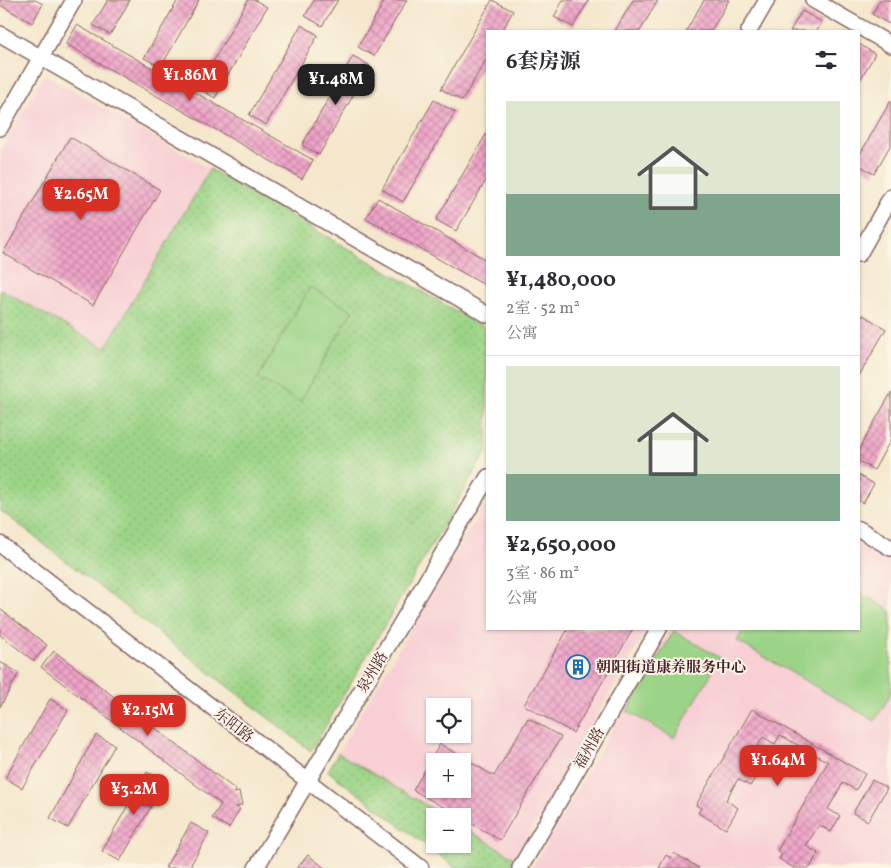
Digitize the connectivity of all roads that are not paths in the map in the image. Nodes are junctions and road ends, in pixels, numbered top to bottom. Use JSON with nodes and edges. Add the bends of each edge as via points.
{"nodes":[{"id":1,"x":74,"y":0,"type":"edge"},
{"id":2,"x":767,"y":0,"type":"edge"},
{"id":3,"x":813,"y":0,"type":"edge"},
{"id":4,"x":750,"y":30,"type":"edge"},
{"id":5,"x":0,"y":34,"type":"edge"},
{"id":6,"x":891,"y":45,"type":"edge"},
{"id":7,"x":40,"y":57,"type":"junction"},
{"id":8,"x":0,"y":128,"type":"edge"},
{"id":9,"x":891,"y":198,"type":"edge"},
{"id":10,"x":860,"y":252,"type":"edge"},
{"id":11,"x":486,"y":314,"type":"edge"},
{"id":12,"x":486,"y":480,"type":"edge"},
{"id":13,"x":860,"y":530,"type":"edge"},
{"id":14,"x":0,"y":544,"type":"edge"},
{"id":15,"x":891,"y":548,"type":"edge"},
{"id":16,"x":658,"y":630,"type":"edge"},
{"id":17,"x":308,"y":782,"type":"junction"},
{"id":18,"x":256,"y":868,"type":"edge"},
{"id":19,"x":421,"y":868,"type":"edge"},
{"id":20,"x":520,"y":868,"type":"edge"}],
"edges":[{"from":1,"to":7,"type":"street"},
{"from":2,"to":4,"type":"street"},
{"from":3,"to":6,"type":"street"},
{"from":5,"to":7,"type":"street"},
{"from":7,"to":8,"type":"street"},
{"from":7,"to":11,"type":"street"},
{"from":9,"to":10,"type":"street"},
{"from":12,"to":17,"type":"street","name":"泉州路"},
{"from":13,"to":15,"type":"street"},
{"from":14,"to":17,"type":"street","name":"东阳路"},
{"from":16,"to":20,"type":"street","name":"福州路"},
{"from":17,"to":18,"type":"street","name":"泉州路"},
{"from":17,"to":19,"type":"street","name":"东阳路"}]}
